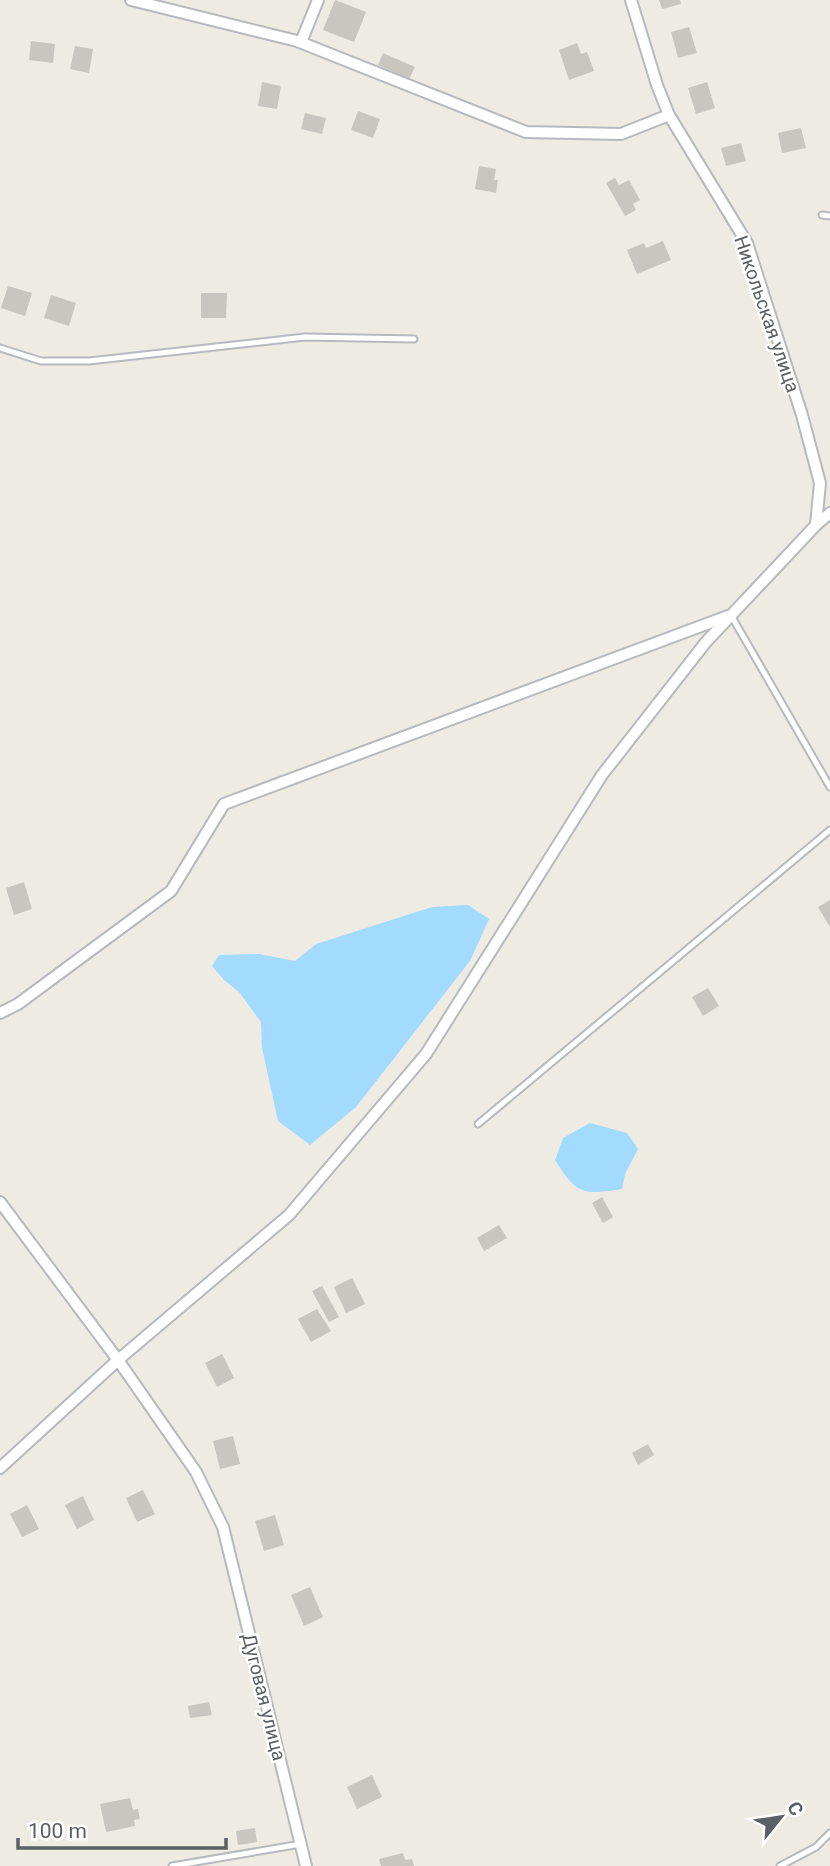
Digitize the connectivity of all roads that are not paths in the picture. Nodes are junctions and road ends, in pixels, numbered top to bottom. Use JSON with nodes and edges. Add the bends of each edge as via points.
{"nodes":[{"id":1,"x":131,"y":0,"type":"edge"},
{"id":2,"x":318,"y":0,"type":"edge"},
{"id":3,"x":631,"y":0,"type":"edge"},
{"id":4,"x":300,"y":42,"type":"junction"},
{"id":5,"x":669,"y":115,"type":"junction"},
{"id":6,"x":822,"y":215,"type":"dead end"},
{"id":7,"x":830,"y":216,"type":"edge"},
{"id":8,"x":414,"y":339,"type":"dead end"},
{"id":9,"x":0,"y":348,"type":"edge"},
{"id":10,"x":830,"y":513,"type":"edge"},
{"id":11,"x":816,"y":525,"type":"junction"},
{"id":12,"x":731,"y":615,"type":"junction"},
{"id":13,"x":830,"y":787,"type":"edge"},
{"id":14,"x":830,"y":830,"type":"edge"},
{"id":15,"x":0,"y":1013,"type":"edge"},
{"id":16,"x":478,"y":1124,"type":"dead end"},
{"id":17,"x":0,"y":1202,"type":"edge"},
{"id":18,"x":118,"y":1360,"type":"junction"},
{"id":19,"x":0,"y":1468,"type":"edge"},
{"id":20,"x":830,"y":1833,"type":"edge"},
{"id":21,"x":301,"y":1844,"type":"junction"},
{"id":22,"x":172,"y":1866,"type":"edge"},
{"id":23,"x":306,"y":1866,"type":"edge"},
{"id":24,"x":780,"y":1866,"type":"edge"}],
"edges":[{"from":1,"to":4,"type":"street"},
{"from":2,"to":4,"type":"street"},
{"from":3,"to":5,"type":"street","name":"Никольская улица"},
{"from":4,"to":5,"type":"street","via":[[526,132],[621,134]]},
{"from":5,"to":11,"type":"street","name":"Никольская улица","via":[[747,243],[820,483]]},
{"from":6,"to":7,"type":"lane"},
{"from":8,"to":9,"type":"lane","via":[[305,337],[89,361],[41,361]]},
{"from":10,"to":11,"type":"street"},
{"from":11,"to":12,"type":"street"},
{"from":12,"to":13,"type":"lane"},
{"from":12,"to":15,"type":"street","via":[[225,804],[171,891],[19,1004]]},
{"from":12,"to":18,"type":"street","via":[[602,775],[426,1054],[289,1215]]},
{"from":14,"to":16,"type":"lane"},
{"from":17,"to":18,"type":"street","name":"Дуговая улица"},
{"from":18,"to":19,"type":"street"},
{"from":18,"to":21,"type":"street","name":"Дуговая улица","via":[[196,1472],[223,1527]]},
{"from":20,"to":24,"type":"lane","via":[[816,1847]]},
{"from":21,"to":22,"type":"lane"},
{"from":21,"to":23,"type":"street","name":"Дуговая улица"}]}
